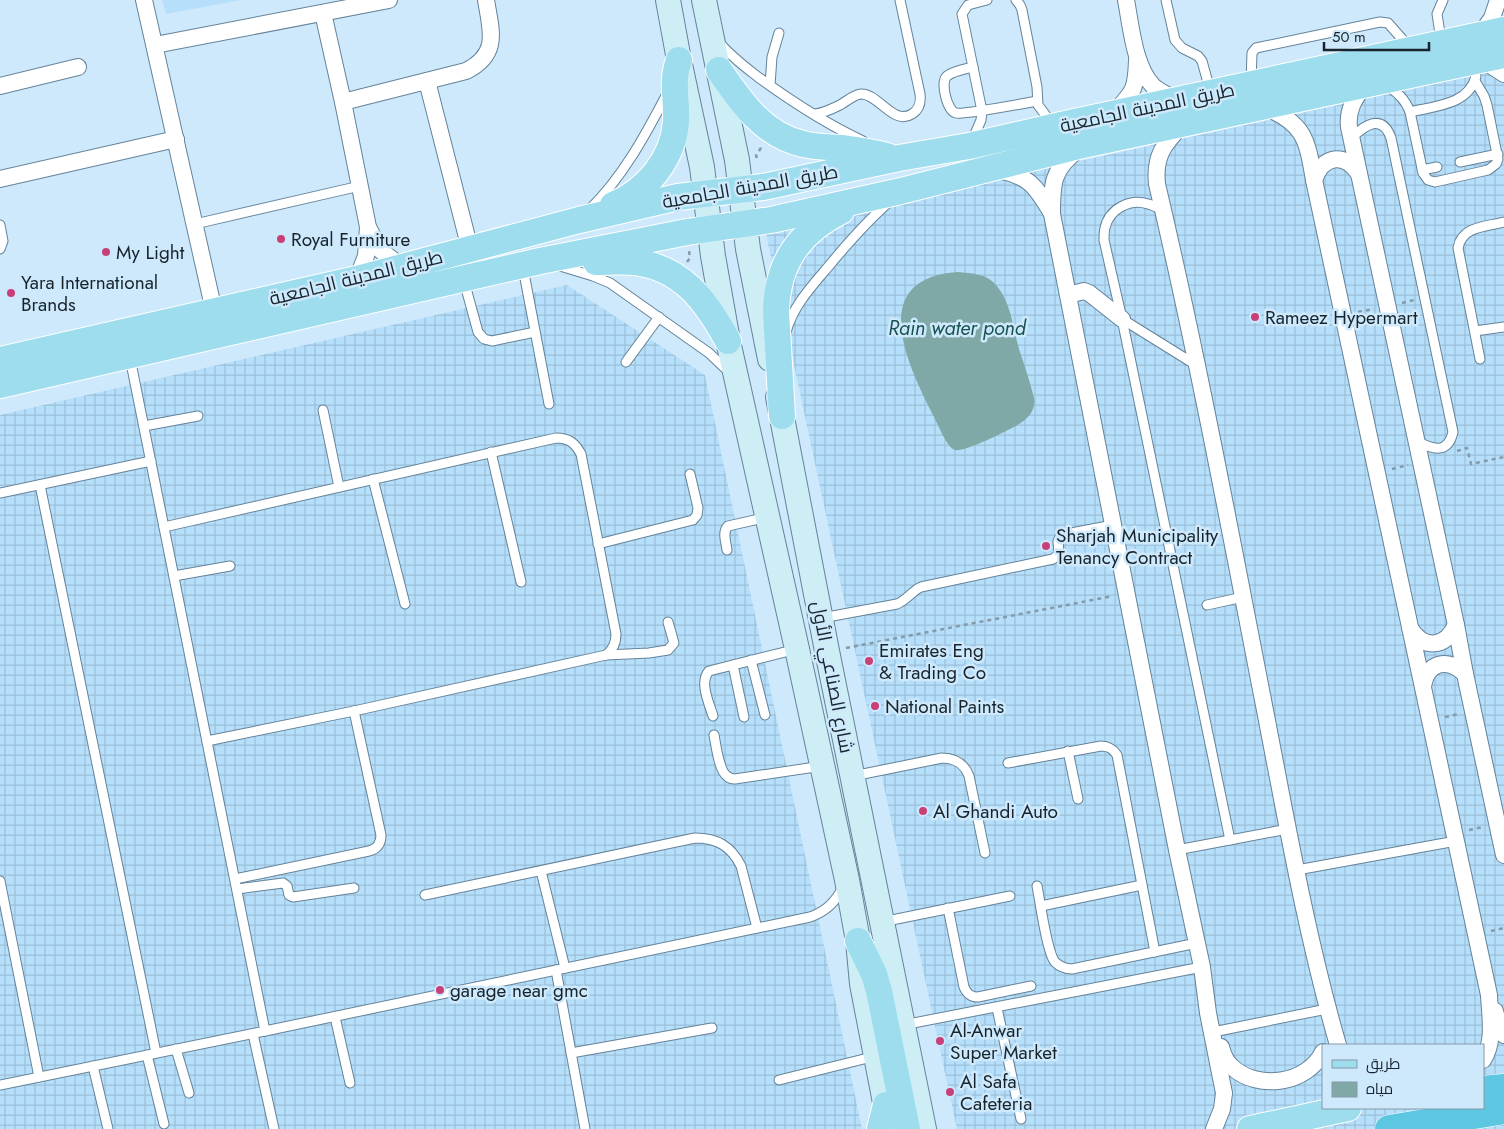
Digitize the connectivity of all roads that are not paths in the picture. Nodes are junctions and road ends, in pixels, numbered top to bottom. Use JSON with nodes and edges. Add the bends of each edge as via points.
{"nodes":[{"id":1,"x":144,"y":0,"type":"edge"},
{"id":2,"x":389,"y":0,"type":"edge"},
{"id":3,"x":486,"y":0,"type":"edge"},
{"id":4,"x":668,"y":0,"type":"edge"},
{"id":5,"x":704,"y":0,"type":"edge"},
{"id":6,"x":900,"y":0,"type":"edge"},
{"id":7,"x":987,"y":0,"type":"edge"},
{"id":8,"x":1016,"y":0,"type":"edge"},
{"id":9,"x":1126,"y":0,"type":"edge"},
{"id":10,"x":1166,"y":0,"type":"edge"},
{"id":11,"x":1443,"y":0,"type":"edge"},
{"id":12,"x":1498,"y":0,"type":"edge"},
{"id":13,"x":323,"y":13,"type":"junction"},
{"id":14,"x":711,"y":32,"type":"junction"},
{"id":15,"x":779,"y":34,"type":"dead end"},
{"id":16,"x":1441,"y":43,"type":"junction"},
{"id":17,"x":155,"y":45,"type":"junction"},
{"id":18,"x":1412,"y":50,"type":"junction"},
{"id":19,"x":1489,"y":52,"type":"edge"},
{"id":20,"x":1137,"y":56,"type":"junction"},
{"id":21,"x":78,"y":67,"type":"dead end"},
{"id":22,"x":973,"y":67,"type":"junction"},
{"id":23,"x":677,"y":69,"type":"junction"},
{"id":24,"x":719,"y":70,"type":"junction"},
{"id":25,"x":1504,"y":74,"type":"edge"},
{"id":26,"x":426,"y":81,"type":"junction"},
{"id":27,"x":1372,"y":82,"type":"junction"},
{"id":28,"x":0,"y":86,"type":"edge"},
{"id":29,"x":770,"y":86,"type":"junction"},
{"id":30,"x":1211,"y":93,"type":"junction"},
{"id":31,"x":1257,"y":95,"type":"junction"},
{"id":32,"x":1037,"y":101,"type":"junction"},
{"id":33,"x":343,"y":102,"type":"junction"},
{"id":34,"x":982,"y":111,"type":"junction"},
{"id":35,"x":1181,"y":112,"type":"junction"},
{"id":36,"x":1410,"y":112,"type":"junction"},
{"id":37,"x":815,"y":114,"type":"junction"},
{"id":38,"x":1113,"y":114,"type":"junction"},
{"id":39,"x":1054,"y":127,"type":"junction"},
{"id":40,"x":1351,"y":138,"type":"junction"},
{"id":41,"x":176,"y":139,"type":"junction"},
{"id":42,"x":1083,"y":145,"type":"junction"},
{"id":43,"x":969,"y":146,"type":"junction"},
{"id":44,"x":1498,"y":154,"type":"junction"},
{"id":45,"x":900,"y":158,"type":"junction"},
{"id":46,"x":1460,"y":162,"type":"dead end"},
{"id":47,"x":1437,"y":167,"type":"dead end"},
{"id":48,"x":987,"y":168,"type":"junction"},
{"id":49,"x":1422,"y":170,"type":"junction"},
{"id":50,"x":1359,"y":174,"type":"junction"},
{"id":51,"x":0,"y":179,"type":"edge"},
{"id":52,"x":1314,"y":180,"type":"junction"},
{"id":53,"x":360,"y":186,"type":"junction"},
{"id":54,"x":740,"y":190,"type":"junction"},
{"id":55,"x":901,"y":190,"type":"junction"},
{"id":56,"x":705,"y":194,"type":"junction"},
{"id":57,"x":864,"y":199,"type":"junction"},
{"id":58,"x":1163,"y":210,"type":"junction"},
{"id":59,"x":1052,"y":214,"type":"junction"},
{"id":60,"x":579,"y":220,"type":"junction"},
{"id":61,"x":1504,"y":222,"type":"edge"},
{"id":62,"x":195,"y":224,"type":"junction"},
{"id":63,"x":744,"y":224,"type":"junction"},
{"id":64,"x":0,"y":225,"type":"edge"},
{"id":65,"x":368,"y":227,"type":"junction"},
{"id":66,"x":709,"y":229,"type":"junction"},
{"id":67,"x":0,"y":248,"type":"edge"},
{"id":68,"x":470,"y":249,"type":"junction"},
{"id":69,"x":531,"y":263,"type":"junction"},
{"id":70,"x":402,"y":267,"type":"junction"},
{"id":71,"x":357,"y":278,"type":"junction"},
{"id":72,"x":464,"y":279,"type":"junction"},
{"id":73,"x":1068,"y":295,"type":"junction"},
{"id":74,"x":214,"y":312,"type":"junction"},
{"id":75,"x":659,"y":317,"type":"junction"},
{"id":76,"x":1122,"y":319,"type":"junction"},
{"id":77,"x":1504,"y":327,"type":"edge"},
{"id":78,"x":535,"y":332,"type":"junction"},
{"id":79,"x":1474,"y":332,"type":"junction"},
{"id":80,"x":728,"y":341,"type":"junction"},
{"id":81,"x":130,"y":356,"type":"junction"},
{"id":82,"x":779,"y":356,"type":"junction"},
{"id":83,"x":1480,"y":358,"type":"dead end"},
{"id":84,"x":0,"y":360,"type":"edge"},
{"id":85,"x":626,"y":362,"type":"dead end"},
{"id":86,"x":1197,"y":365,"type":"junction"},
{"id":87,"x":738,"y":382,"type":"junction"},
{"id":88,"x":0,"y":385,"type":"edge"},
{"id":89,"x":549,"y":404,"type":"dead end"},
{"id":90,"x":323,"y":410,"type":"dead end"},
{"id":91,"x":198,"y":416,"type":"dead end"},
{"id":92,"x":782,"y":416,"type":"junction"},
{"id":93,"x":144,"y":426,"type":"junction"},
{"id":94,"x":1415,"y":440,"type":"junction"},
{"id":95,"x":491,"y":452,"type":"junction"},
{"id":96,"x":151,"y":461,"type":"junction"},
{"id":97,"x":690,"y":474,"type":"dead end"},
{"id":98,"x":373,"y":479,"type":"junction"},
{"id":99,"x":40,"y":485,"type":"junction"},
{"id":100,"x":339,"y":487,"type":"junction"},
{"id":101,"x":0,"y":493,"type":"edge"},
{"id":102,"x":768,"y":517,"type":"junction"},
{"id":103,"x":1113,"y":525,"type":"junction"},
{"id":104,"x":164,"y":527,"type":"junction"},
{"id":105,"x":598,"y":544,"type":"junction"},
{"id":106,"x":727,"y":550,"type":"dead end"},
{"id":107,"x":230,"y":566,"type":"dead end"},
{"id":108,"x":174,"y":576,"type":"junction"},
{"id":109,"x":521,"y":582,"type":"dead end"},
{"id":110,"x":1243,"y":597,"type":"junction"},
{"id":111,"x":405,"y":604,"type":"dead end"},
{"id":112,"x":1207,"y":605,"type":"dead end"},
{"id":113,"x":821,"y":618,"type":"junction"},
{"id":114,"x":668,"y":622,"type":"dead end"},
{"id":115,"x":1456,"y":625,"type":"junction"},
{"id":116,"x":1410,"y":628,"type":"junction"},
{"id":117,"x":797,"y":649,"type":"junction"},
{"id":118,"x":606,"y":656,"type":"junction"},
{"id":119,"x":751,"y":660,"type":"junction"},
{"id":120,"x":733,"y":665,"type":"junction"},
{"id":121,"x":1465,"y":674,"type":"junction"},
{"id":122,"x":1423,"y":686,"type":"junction"},
{"id":123,"x":354,"y":711,"type":"junction"},
{"id":124,"x":765,"y":715,"type":"dead end"},
{"id":125,"x":712,"y":716,"type":"dead end"},
{"id":126,"x":744,"y":717,"type":"dead end"},
{"id":127,"x":714,"y":735,"type":"dead end"},
{"id":128,"x":207,"y":741,"type":"junction"},
{"id":129,"x":1068,"y":751,"type":"junction"},
{"id":130,"x":1008,"y":763,"type":"dead end"},
{"id":131,"x":822,"y":766,"type":"junction"},
{"id":132,"x":853,"y":776,"type":"junction"},
{"id":133,"x":1078,"y":799,"type":"dead end"},
{"id":134,"x":1288,"y":829,"type":"junction"},
{"id":135,"x":1455,"y":837,"type":"junction"},
{"id":136,"x":1230,"y":840,"type":"junction"},
{"id":137,"x":1177,"y":850,"type":"junction"},
{"id":138,"x":984,"y":853,"type":"dead end"},
{"id":139,"x":1504,"y":854,"type":"edge"},
{"id":140,"x":542,"y":870,"type":"junction"},
{"id":141,"x":1297,"y":870,"type":"junction"},
{"id":142,"x":235,"y":879,"type":"junction"},
{"id":143,"x":847,"y":880,"type":"junction"},
{"id":144,"x":0,"y":881,"type":"edge"},
{"id":145,"x":1142,"y":885,"type":"junction"},
{"id":146,"x":1037,"y":886,"type":"dead end"},
{"id":147,"x":354,"y":888,"type":"dead end"},
{"id":148,"x":237,"y":889,"type":"junction"},
{"id":149,"x":425,"y":895,"type":"dead end"},
{"id":150,"x":1010,"y":896,"type":"dead end"},
{"id":151,"x":1041,"y":906,"type":"junction"},
{"id":152,"x":948,"y":908,"type":"junction"},
{"id":153,"x":882,"y":922,"type":"junction"},
{"id":154,"x":757,"y":928,"type":"junction"},
{"id":155,"x":858,"y":941,"type":"junction"},
{"id":156,"x":1197,"y":943,"type":"junction"},
{"id":157,"x":1155,"y":952,"type":"junction"},
{"id":158,"x":1202,"y":967,"type":"junction"},
{"id":159,"x":560,"y":969,"type":"junction"},
{"id":160,"x":1032,"y":986,"type":"dead end"},
{"id":161,"x":1323,"y":992,"type":"junction"},
{"id":162,"x":1489,"y":995,"type":"junction"},
{"id":163,"x":997,"y":1008,"type":"junction"},
{"id":164,"x":1322,"y":1010,"type":"junction"},
{"id":165,"x":1208,"y":1013,"type":"junction"},
{"id":166,"x":335,"y":1017,"type":"junction"},
{"id":167,"x":903,"y":1025,"type":"junction"},
{"id":168,"x":712,"y":1028,"type":"dead end"},
{"id":169,"x":265,"y":1031,"type":"junction"},
{"id":170,"x":1218,"y":1031,"type":"junction"},
{"id":171,"x":253,"y":1034,"type":"junction"},
{"id":172,"x":1504,"y":1035,"type":"edge"},
{"id":173,"x":1324,"y":1044,"type":"edge"},
{"id":174,"x":1338,"y":1044,"type":"edge"},
{"id":175,"x":176,"y":1049,"type":"junction"},
{"id":176,"x":571,"y":1053,"type":"junction"},
{"id":177,"x":151,"y":1054,"type":"junction"},
{"id":178,"x":1322,"y":1054,"type":"edge"},
{"id":179,"x":876,"y":1056,"type":"junction"},
{"id":180,"x":1484,"y":1058,"type":"edge"},
{"id":181,"x":93,"y":1066,"type":"junction"},
{"id":182,"x":39,"y":1077,"type":"junction"},
{"id":183,"x":1504,"y":1079,"type":"edge"},
{"id":184,"x":779,"y":1080,"type":"dead end"},
{"id":185,"x":1484,"y":1082,"type":"edge"},
{"id":186,"x":350,"y":1083,"type":"dead end"},
{"id":187,"x":0,"y":1084,"type":"edge"},
{"id":188,"x":1504,"y":1088,"type":"edge"},
{"id":189,"x":1484,"y":1090,"type":"edge"},
{"id":190,"x":188,"y":1093,"type":"dead end"},
{"id":191,"x":1343,"y":1109,"type":"edge"},
{"id":192,"x":1504,"y":1110,"type":"edge"},
{"id":193,"x":1021,"y":1119,"type":"dead end"},
{"id":194,"x":885,"y":1121,"type":"edge"},
{"id":195,"x":164,"y":1124,"type":"dead end"},
{"id":196,"x":108,"y":1129,"type":"edge"},
{"id":197,"x":274,"y":1129,"type":"edge"},
{"id":198,"x":585,"y":1129,"type":"edge"},
{"id":199,"x":907,"y":1129,"type":"edge"},
{"id":200,"x":924,"y":1129,"type":"edge"},
{"id":201,"x":1214,"y":1129,"type":"edge"},
{"id":202,"x":1250,"y":1129,"type":"edge"},
{"id":203,"x":1389,"y":1129,"type":"edge"}],
"edges":[{"from":1,"to":17,"type":"street"},
{"from":2,"to":13,"type":"street"},
{"from":3,"to":26,"type":"street","via":[[492,37],[484,58],[466,71]]},
{"from":4,"to":23,"type":"main road","name":"شارع الصناعي الأول"},
{"from":5,"to":14,"type":"main road","name":"شارع الصناعي الأول"},
{"from":6,"to":37,"type":"lane","via":[[920,94],[917,110],[901,116],[860,94],[824,113]]},
{"from":7,"to":22,"type":"lane","via":[[968,4],[962,14]]},
{"from":8,"to":32,"type":"lane","via":[[1022,10]]},
{"from":9,"to":20,"type":"street"},
{"from":10,"to":30,"type":"lane","via":[[1175,40],[1202,61]]},
{"from":11,"to":16,"type":"lane","via":[[1436,14]]},
{"from":12,"to":19,"type":"street","via":[[1492,18]]},
{"from":13,"to":17,"type":"street"},
{"from":13,"to":33,"type":"street"},
{"from":14,"to":24,"type":"main road","name":"شارع الصناعي الأول"},
{"from":14,"to":29,"type":"lane","via":[[734,58]]},
{"from":15,"to":29,"type":"lane","via":[[772,57]]},
{"from":16,"to":18,"type":"main road","name":"طريق المدينة الجامعية"},
{"from":16,"to":19,"type":"main road","name":"طريق المدينة الجامعية"},
{"from":17,"to":41,"type":"street"},
{"from":18,"to":31,"type":"main road","name":"طريق المدينة الجامعية"},
{"from":18,"to":31,"type":"lane","via":[[1392,26],[1384,22],[1259,47],[1252,53]]},
{"from":19,"to":25,"type":"street"},
{"from":19,"to":27,"type":"main road","name":"طريق المدينة الجامعية"},
{"from":19,"to":36,"type":"lane","via":[[1464,96],[1456,101]]},
{"from":19,"to":44,"type":"lane","via":[[1487,105]]},
{"from":20,"to":35,"type":"street","via":[[1154,86]]},
{"from":20,"to":38,"type":"street","via":[[1134,87]]},
{"from":21,"to":28,"type":"street"},
{"from":22,"to":34,"type":"lane"},
{"from":22,"to":34,"type":"lane","via":[[948,75],[943,85],[952,112]]},
{"from":23,"to":56,"type":"main road","name":"شارع الصناعي الأول","via":[[702,166]]},
{"from":23,"to":60,"type":"main road","via":[[674,136],[654,175],[631,196]]},
{"from":24,"to":45,"type":"main road","via":[[748,110],[771,131],[786,139]]},
{"from":24,"to":54,"type":"main road","name":"شارع الصناعي الأول"},
{"from":26,"to":33,"type":"street"},
{"from":26,"to":68,"type":"street"},
{"from":27,"to":31,"type":"main road","name":"طريق المدينة الجامعية"},
{"from":27,"to":36,"type":"lane","via":[[1402,96]]},
{"from":27,"to":40,"type":"street","via":[[1349,111]]},
{"from":29,"to":37,"type":"lane"},
{"from":30,"to":31,"type":"main road","name":"طريق المدينة الجامعية"},
{"from":30,"to":35,"type":"main road","name":"طريق المدينة الجامعية"},
{"from":31,"to":35,"type":"main road","name":"طريق المدينة الجامعية"},
{"from":31,"to":52,"type":"street","via":[[1298,128],[1309,149]]},
{"from":32,"to":34,"type":"lane"},
{"from":32,"to":39,"type":"lane"},
{"from":33,"to":53,"type":"street"},
{"from":34,"to":43,"type":"lane","via":[[982,120]]},
{"from":35,"to":38,"type":"main road","name":"طريق المدينة الجامعية"},
{"from":35,"to":42,"type":"main road","name":"طريق المدينة الجامعية"},
{"from":35,"to":58,"type":"street","via":[[1156,164]]},
{"from":36,"to":49,"type":"lane"},
{"from":37,"to":45,"type":"lane","via":[[851,136]]},
{"from":38,"to":39,"type":"main road","name":"طريق المدينة الجامعية"},
{"from":39,"to":43,"type":"main road","name":"طريق المدينة الجامعية"},
{"from":40,"to":50,"type":"street"},
{"from":40,"to":94,"type":"lane","via":[[1369,124],[1376,123],[1388,131],[1453,426],[1452,439],[1441,448],[1427,447]]},
{"from":41,"to":51,"type":"street"},
{"from":41,"to":62,"type":"street"},
{"from":42,"to":48,"type":"main road","name":"طريق المدينة الجامعية"},
{"from":42,"to":59,"type":"street","via":[[1058,170],[1052,187]]},
{"from":43,"to":45,"type":"main road","name":"طريق المدينة الجامعية"},
{"from":44,"to":46,"type":"lane"},
{"from":44,"to":49,"type":"lane","via":[[1496,164],[1488,170],[1444,180],[1431,181]]},
{"from":45,"to":54,"type":"main road","name":"طريق المدينة الجامعية"},
{"from":47,"to":49,"type":"lane"},
{"from":48,"to":55,"type":"main road","name":"طريق المدينة الجامعية"},
{"from":48,"to":59,"type":"street","via":[[1025,179],[1040,194]]},
{"from":50,"to":52,"type":"street","via":[[1349,162],[1334,159],[1325,162]]},
{"from":50,"to":94,"type":"street"},
{"from":52,"to":116,"type":"street"},
{"from":53,"to":62,"type":"lane"},
{"from":53,"to":65,"type":"street"},
{"from":54,"to":56,"type":"main road","name":"طريق المدينة الجامعية"},
{"from":54,"to":63,"type":"main road","name":"شارع الصناعي الأول"},
{"from":55,"to":57,"type":"main road","name":"طريق المدينة الجامعية"},
{"from":55,"to":82,"type":"lane","via":[[856,233],[799,303],[790,318]]},
{"from":56,"to":60,"type":"main road","name":"طريق المدينة الجامعية","via":[[678,197]]},
{"from":56,"to":66,"type":"main road","name":"شارع الصناعي الأول"},
{"from":57,"to":63,"type":"main road","name":"طريق المدينة الجامعية"},
{"from":57,"to":82,"type":"main road","via":[[815,226],[791,254],[776,297]]},
{"from":58,"to":76,"type":"lane","via":[[1137,202],[1126,204],[1116,210],[1104,229]]},
{"from":58,"to":86,"type":"street"},
{"from":59,"to":73,"type":"street"},
{"from":60,"to":68,"type":"main road","name":"طريق المدينة الجامعية"},
{"from":61,"to":79,"type":"lane","via":[[1467,232],[1458,248]]},
{"from":62,"to":74,"type":"street"},
{"from":63,"to":66,"type":"main road","name":"طريق المدينة الجامعية"},
{"from":63,"to":92,"type":"main road","name":"شارع الصناعي الأول"},
{"from":64,"to":67,"type":"lane","via":[[3,240]]},
{"from":65,"to":70,"type":"street","via":[[380,250]]},
{"from":65,"to":71,"type":"street","via":[[366,256]]},
{"from":66,"to":69,"type":"main road","name":"طريق المدينة الجامعية"},
{"from":66,"to":80,"type":"main road","name":"شارع الصناعي الأول"},
{"from":68,"to":70,"type":"main road","name":"طريق المدينة الجامعية"},
{"from":69,"to":72,"type":"main road","name":"طريق المدينة الجامعية"},
{"from":69,"to":75,"type":"lane","via":[[575,270],[610,283]]},
{"from":69,"to":78,"type":"lane"},
{"from":69,"to":80,"type":"main road","via":[[633,262],[664,269],[698,294]]},
{"from":70,"to":71,"type":"main road","name":"طريق المدينة الجامعية"},
{"from":71,"to":74,"type":"main road","name":"طريق المدينة الجامعية"},
{"from":72,"to":78,"type":"lane","via":[[478,332],[484,339],[492,341]]},
{"from":72,"to":81,"type":"main road","name":"طريق المدينة الجامعية"},
{"from":73,"to":76,"type":"street","via":[[1089,293]]},
{"from":73,"to":103,"type":"street"},
{"from":74,"to":84,"type":"main road","name":"طريق المدينة الجامعية"},
{"from":75,"to":85,"type":"lane"},
{"from":75,"to":87,"type":"lane","via":[[709,353]]},
{"from":76,"to":86,"type":"lane"},
{"from":76,"to":136,"type":"lane"},
{"from":77,"to":79,"type":"lane"},
{"from":78,"to":89,"type":"lane"},
{"from":79,"to":83,"type":"lane"},
{"from":80,"to":87,"type":"main road","name":"شارع الصناعي الأول"},
{"from":81,"to":88,"type":"main road","name":"طريق المدينة الجامعية"},
{"from":81,"to":93,"type":"lane"},
{"from":82,"to":92,"type":"main road"},
{"from":86,"to":110,"type":"street"},
{"from":87,"to":102,"type":"main road","name":"شارع الصناعي الأول"},
{"from":90,"to":100,"type":"lane"},
{"from":91,"to":93,"type":"lane"},
{"from":92,"to":113,"type":"main road","name":"شارع الصناعي الأول"},
{"from":93,"to":96,"type":"lane"},
{"from":94,"to":115,"type":"street"},
{"from":95,"to":98,"type":"lane"},
{"from":95,"to":105,"type":"lane","via":[[556,438],[572,441],[581,454]]},
{"from":95,"to":109,"type":"lane"},
{"from":96,"to":99,"type":"lane"},
{"from":96,"to":104,"type":"lane"},
{"from":97,"to":105,"type":"lane","via":[[698,508],[693,520]]},
{"from":98,"to":100,"type":"lane"},
{"from":98,"to":111,"type":"lane"},
{"from":99,"to":101,"type":"lane"},
{"from":99,"to":177,"type":"lane"},
{"from":100,"to":104,"type":"lane"},
{"from":102,"to":106,"type":"lane","via":[[728,526],[724,530]]},
{"from":102,"to":117,"type":"main road","name":"شارع الصناعي الأول"},
{"from":103,"to":113,"type":"lane","via":[[1061,535],[1059,554],[1054,559],[921,587],[897,604]]},
{"from":103,"to":137,"type":"street"},
{"from":104,"to":108,"type":"lane"},
{"from":105,"to":118,"type":"lane","via":[[616,634],[614,647]]},
{"from":107,"to":108,"type":"lane"},
{"from":108,"to":128,"type":"lane"},
{"from":110,"to":112,"type":"lane"},
{"from":110,"to":134,"type":"street"},
{"from":113,"to":132,"type":"main road","name":"شارع الصناعي الأول"},
{"from":114,"to":118,"type":"lane","via":[[674,643],[668,650]]},
{"from":115,"to":116,"type":"street","via":[[1444,641],[1434,643],[1416,637]]},
{"from":115,"to":121,"type":"street"},
{"from":116,"to":122,"type":"street"},
{"from":117,"to":119,"type":"lane"},
{"from":117,"to":131,"type":"main road","name":"شارع الصناعي الأول"},
{"from":118,"to":123,"type":"lane"},
{"from":119,"to":120,"type":"lane"},
{"from":119,"to":124,"type":"lane"},
{"from":120,"to":125,"type":"lane","via":[[712,670],[705,676]]},
{"from":120,"to":126,"type":"lane"},
{"from":121,"to":122,"type":"street","via":[[1458,667],[1439,664],[1424,677]]},
{"from":121,"to":139,"type":"street"},
{"from":122,"to":135,"type":"street"},
{"from":123,"to":128,"type":"lane"},
{"from":123,"to":142,"type":"lane","via":[[381,835],[379,844],[369,851]]},
{"from":127,"to":131,"type":"lane","via":[[722,770],[727,777],[735,779]]},
{"from":128,"to":142,"type":"lane"},
{"from":129,"to":130,"type":"lane"},
{"from":129,"to":133,"type":"lane"},
{"from":129,"to":145,"type":"lane","via":[[1105,746],[1117,756]]},
{"from":131,"to":143,"type":"main road","name":"شارع الصناعي الأول"},
{"from":132,"to":138,"type":"lane","via":[[942,758],[959,762],[969,776]]},
{"from":132,"to":153,"type":"main road","name":"شارع الصناعي الأول"},
{"from":134,"to":136,"type":"lane"},
{"from":134,"to":141,"type":"street"},
{"from":135,"to":141,"type":"lane"},
{"from":135,"to":162,"type":"street"},
{"from":136,"to":137,"type":"lane"},
{"from":137,"to":156,"type":"street"},
{"from":140,"to":149,"type":"lane"},
{"from":140,"to":154,"type":"lane","via":[[695,838],[714,840],[731,850],[741,866]]},
{"from":140,"to":159,"type":"lane"},
{"from":141,"to":161,"type":"street"},
{"from":142,"to":148,"type":"lane"},
{"from":143,"to":154,"type":"lane","via":[[837,899],[821,913]]},
{"from":143,"to":155,"type":"main road","name":"شارع الصناعي الأول"},
{"from":144,"to":182,"type":"lane"},
{"from":145,"to":151,"type":"lane"},
{"from":145,"to":157,"type":"lane"},
{"from":146,"to":151,"type":"lane"},
{"from":147,"to":148,"type":"lane","via":[[293,897],[283,883]]},
{"from":148,"to":169,"type":"lane"},
{"from":150,"to":152,"type":"lane"},
{"from":151,"to":157,"type":"lane","via":[[1050,952],[1060,967],[1072,969]]},
{"from":152,"to":153,"type":"lane"},
{"from":152,"to":160,"type":"lane","via":[[967,993],[978,997]]},
{"from":153,"to":167,"type":"main road","name":"شارع الصناعي الأول"},
{"from":154,"to":159,"type":"lane"},
{"from":155,"to":179,"type":"main road","name":"شارع الصناعي الأول","via":[[862,984]]},
{"from":155,"to":199,"type":"main road","via":[[879,991]]},
{"from":156,"to":157,"type":"lane"},
{"from":156,"to":158,"type":"street"},
{"from":158,"to":163,"type":"lane"},
{"from":158,"to":165,"type":"street"},
{"from":159,"to":166,"type":"lane"},
{"from":159,"to":176,"type":"lane"},
{"from":161,"to":164,"type":"street"},
{"from":161,"to":174,"type":"street"},
{"from":162,"to":172,"type":"street"},
{"from":162,"to":180,"type":"street","via":[[1490,1043]]},
{"from":163,"to":167,"type":"lane"},
{"from":163,"to":193,"type":"lane"},
{"from":164,"to":170,"type":"lane"},
{"from":164,"to":173,"type":"street"},
{"from":165,"to":170,"type":"street"},
{"from":165,"to":201,"type":"street","via":[[1224,1093]]},
{"from":166,"to":169,"type":"lane"},
{"from":166,"to":186,"type":"lane"},
{"from":167,"to":200,"type":"main road","name":"شارع الصناعي الأول"},
{"from":168,"to":176,"type":"lane"},
{"from":169,"to":171,"type":"lane"},
{"from":170,"to":178,"type":"street","via":[[1225,1059],[1232,1068],[1256,1079],[1277,1081],[1298,1076],[1310,1069]]},
{"from":171,"to":175,"type":"lane"},
{"from":171,"to":197,"type":"lane"},
{"from":175,"to":177,"type":"lane"},
{"from":175,"to":190,"type":"lane"},
{"from":176,"to":198,"type":"lane"},
{"from":177,"to":181,"type":"lane"},
{"from":177,"to":195,"type":"lane"},
{"from":179,"to":184,"type":"lane"},
{"from":179,"to":194,"type":"main road","name":"شارع الصناعي الأول"},
{"from":181,"to":182,"type":"lane"},
{"from":181,"to":196,"type":"lane"},
{"from":182,"to":187,"type":"lane"},
{"from":183,"to":185,"type":"main road"},
{"from":188,"to":189,"type":"highway"},
{"from":191,"to":202,"type":"main road"},
{"from":192,"to":203,"type":"highway"}]}
